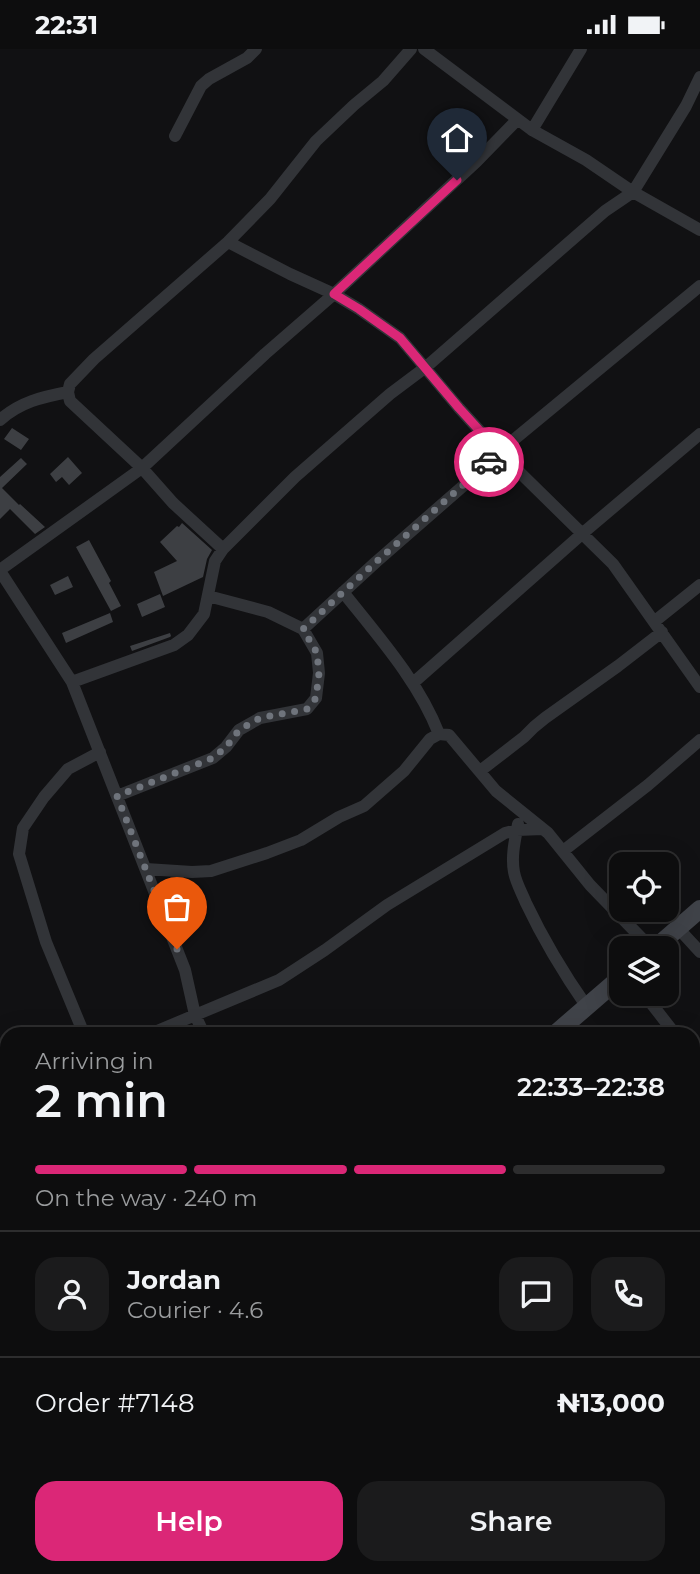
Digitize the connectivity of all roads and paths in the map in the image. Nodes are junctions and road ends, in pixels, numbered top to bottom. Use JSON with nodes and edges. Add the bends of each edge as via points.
{"nodes":[{"id":1,"x":256,"y":49,"type":"edge"},
{"id":2,"x":411,"y":49,"type":"edge"},
{"id":3,"x":424,"y":49,"type":"edge"},
{"id":4,"x":581,"y":49,"type":"edge"},
{"id":5,"x":700,"y":77,"type":"edge"},
{"id":6,"x":517,"y":120,"type":"junction"},
{"id":7,"x":532,"y":130,"type":"junction"},
{"id":8,"x":175,"y":136,"type":"dead end"},
{"id":9,"x":633,"y":192,"type":"junction"},
{"id":10,"x":700,"y":230,"type":"edge"},
{"id":11,"x":229,"y":242,"type":"junction"},
{"id":12,"x":700,"y":286,"type":"edge"},
{"id":13,"x":334,"y":294,"type":"junction"},
{"id":14,"x":426,"y":367,"type":"junction"},
{"id":15,"x":68,"y":392,"type":"junction"},
{"id":16,"x":0,"y":420,"type":"edge"},
{"id":17,"x":700,"y":434,"type":"edge"},
{"id":18,"x":499,"y":452,"type":"junction"},
{"id":19,"x":142,"y":468,"type":"junction"},
{"id":20,"x":583,"y":534,"type":"junction"},
{"id":21,"x":223,"y":549,"type":"junction"},
{"id":22,"x":0,"y":571,"type":"edge"},
{"id":23,"x":700,"y":585,"type":"edge"},
{"id":24,"x":343,"y":592,"type":"junction"},
{"id":25,"x":208,"y":596,"type":"junction"},
{"id":26,"x":658,"y":626,"type":"junction"},
{"id":27,"x":303,"y":629,"type":"junction"},
{"id":28,"x":72,"y":682,"type":"junction"},
{"id":29,"x":413,"y":683,"type":"junction"},
{"id":30,"x":700,"y":687,"type":"edge"},
{"id":31,"x":439,"y":734,"type":"junction"},
{"id":32,"x":700,"y":740,"type":"edge"},
{"id":33,"x":100,"y":752,"type":"junction"},
{"id":34,"x":480,"y":771,"type":"junction"},
{"id":35,"x":117,"y":796,"type":"junction"},
{"id":36,"x":520,"y":812,"type":"junction"},
{"id":37,"x":543,"y":829,"type":"junction"},
{"id":38,"x":517,"y":830,"type":"junction"},
{"id":39,"x":562,"y":851,"type":"junction"},
{"id":40,"x":146,"y":869,"type":"junction"},
{"id":41,"x":700,"y":909,"type":"edge"},
{"id":42,"x":678,"y":928,"type":"junction"},
{"id":43,"x":640,"y":936,"type":"edge"},
{"id":44,"x":668,"y":936,"type":"edge"},
{"id":45,"x":700,"y":953,"type":"edge"},
{"id":46,"x":609,"y":988,"type":"edge"},
{"id":47,"x":653,"y":1006,"type":"edge"},
{"id":48,"x":587,"y":1007,"type":"junction"},
{"id":49,"x":195,"y":1015,"type":"junction"},
{"id":50,"x":81,"y":1027,"type":"edge"},
{"id":51,"x":167,"y":1027,"type":"edge"},
{"id":52,"x":201,"y":1027,"type":"edge"},
{"id":53,"x":563,"y":1027,"type":"edge"},
{"id":54,"x":670,"y":1027,"type":"edge"}],
"edges":[{"from":1,"to":8,"type":"street","via":[[201,86]]},
{"from":2,"to":11,"type":"street","via":[[383,81],[316,141]]},
{"from":3,"to":6,"type":"street"},
{"from":4,"to":7,"type":"street"},
{"from":5,"to":9,"type":"street"},
{"from":6,"to":7,"type":"street"},
{"from":6,"to":13,"type":"street"},
{"from":7,"to":9,"type":"street"},
{"from":9,"to":10,"type":"street"},
{"from":9,"to":14,"type":"street","via":[[605,211]]},
{"from":11,"to":13,"type":"street"},
{"from":11,"to":15,"type":"street","via":[[94,359]]},
{"from":12,"to":18,"type":"street"},
{"from":13,"to":14,"type":"street","via":[[400,338]]},
{"from":13,"to":19,"type":"street"},
{"from":14,"to":18,"type":"street"},
{"from":14,"to":21,"type":"street","via":[[295,477]]},
{"from":15,"to":16,"type":"street","via":[[40,397]]},
{"from":15,"to":19,"type":"street","via":[[70,401]]},
{"from":17,"to":20,"type":"street"},
{"from":18,"to":20,"type":"street"},
{"from":18,"to":24,"type":"street"},
{"from":19,"to":21,"type":"street"},
{"from":19,"to":22,"type":"street"},
{"from":20,"to":26,"type":"street","via":[[613,564]]},
{"from":20,"to":29,"type":"street"},
{"from":21,"to":25,"type":"street","via":[[215,561]]},
{"from":22,"to":28,"type":"street"},
{"from":23,"to":26,"type":"street"},
{"from":24,"to":27,"type":"street"},
{"from":24,"to":29,"type":"street"},
{"from":25,"to":27,"type":"street","via":[[268,612]]},
{"from":25,"to":28,"type":"street","via":[[204,614],[174,645]]},
{"from":26,"to":30,"type":"street"},
{"from":26,"to":34,"type":"street","via":[[608,673]]},
{"from":27,"to":35,"type":"street","via":[[317,653],[319,673],[316,698],[307,709],[260,718],[239,730],[213,758]]},
{"from":28,"to":33,"type":"street"},
{"from":29,"to":31,"type":"street"},
{"from":31,"to":34,"type":"street","via":[[449,735]]},
{"from":31,"to":40,"type":"street","via":[[364,806],[301,840],[211,871]]},
{"from":32,"to":39,"type":"street"},
{"from":33,"to":35,"type":"street"},
{"from":33,"to":50,"type":"street","via":[[68,769],[44,797],[23,828],[19,854],[46,942]]},
{"from":34,"to":36,"type":"street"},
{"from":35,"to":40,"type":"street"},
{"from":36,"to":37,"type":"street"},
{"from":36,"to":38,"type":"street"},
{"from":37,"to":38,"type":"street"},
{"from":37,"to":39,"type":"street"},
{"from":38,"to":48,"type":"street","via":[[514,873],[520,890],[536,925]]},
{"from":38,"to":49,"type":"street","via":[[485,844],[387,905],[279,980]]},
{"from":39,"to":43,"type":"street"},
{"from":40,"to":49,"type":"street","via":[[185,970]]},
{"from":41,"to":42,"type":"main road"},
{"from":42,"to":44,"type":"main road"},
{"from":42,"to":45,"type":"street"},
{"from":46,"to":48,"type":"main road"},
{"from":47,"to":54,"type":"street"},
{"from":48,"to":53,"type":"main road"},
{"from":49,"to":51,"type":"street"},
{"from":49,"to":52,"type":"street"}]}
